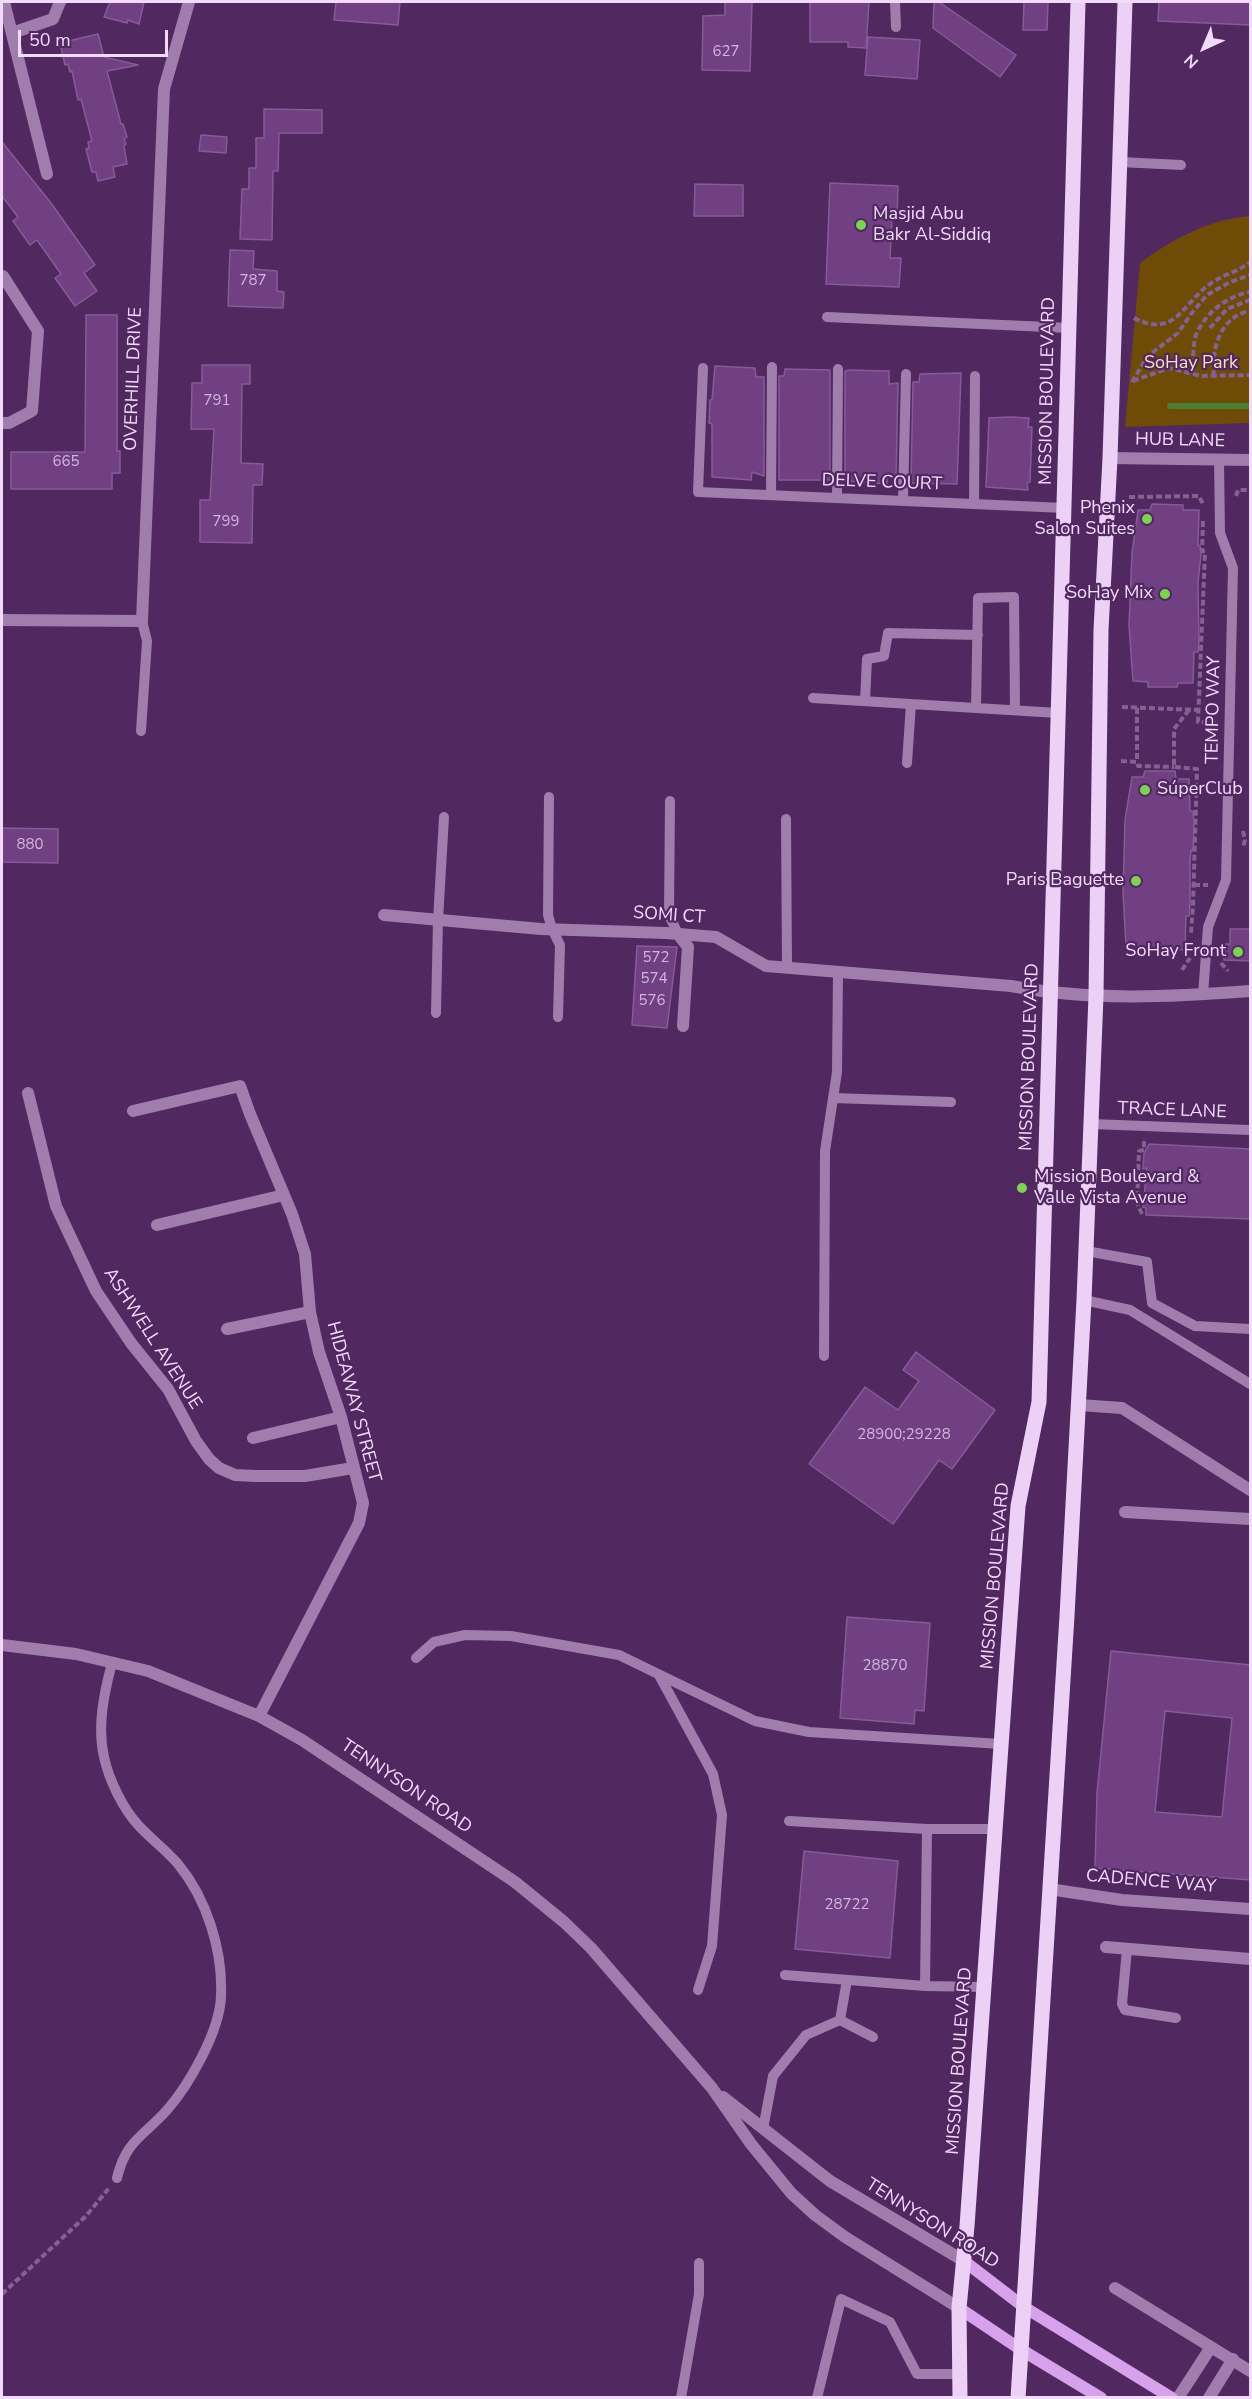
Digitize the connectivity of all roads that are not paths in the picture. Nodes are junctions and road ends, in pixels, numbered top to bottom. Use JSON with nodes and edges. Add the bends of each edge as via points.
{"nodes":[{"id":1,"x":4,"y":2,"type":"edge"},
{"id":2,"x":60,"y":2,"type":"edge"},
{"id":3,"x":189,"y":2,"type":"edge"},
{"id":4,"x":895,"y":2,"type":"edge"},
{"id":5,"x":1078,"y":2,"type":"edge"},
{"id":6,"x":1125,"y":2,"type":"edge"},
{"id":7,"x":896,"y":27,"type":"dead end"},
{"id":8,"x":12,"y":33,"type":"junction"},
{"id":9,"x":1120,"y":162,"type":"junction"},
{"id":10,"x":1181,"y":165,"type":"dead end"},
{"id":11,"x":47,"y":174,"type":"dead end"},
{"id":12,"x":2,"y":276,"type":"edge"},
{"id":13,"x":827,"y":317,"type":"dead end"},
{"id":14,"x":1069,"y":328,"type":"junction"},
{"id":15,"x":703,"y":368,"type":"dead end"},
{"id":16,"x":772,"y":368,"type":"dead end"},
{"id":17,"x":838,"y":369,"type":"dead end"},
{"id":18,"x":906,"y":374,"type":"dead end"},
{"id":19,"x":975,"y":376,"type":"dead end"},
{"id":20,"x":2,"y":423,"type":"edge"},
{"id":21,"x":1110,"y":458,"type":"junction"},
{"id":22,"x":1219,"y":459,"type":"junction"},
{"id":23,"x":1251,"y":460,"type":"edge"},
{"id":24,"x":771,"y":495,"type":"junction"},
{"id":25,"x":837,"y":498,"type":"junction"},
{"id":26,"x":903,"y":501,"type":"junction"},
{"id":27,"x":974,"y":504,"type":"junction"},
{"id":28,"x":1065,"y":508,"type":"junction"},
{"id":29,"x":2,"y":620,"type":"edge"},
{"id":30,"x":142,"y":621,"type":"junction"},
{"id":31,"x":978,"y":635,"type":"junction"},
{"id":32,"x":813,"y":698,"type":"dead end"},
{"id":33,"x":865,"y":701,"type":"junction"},
{"id":34,"x":911,"y":704,"type":"junction"},
{"id":35,"x":976,"y":708,"type":"junction"},
{"id":36,"x":1015,"y":710,"type":"junction"},
{"id":37,"x":1058,"y":713,"type":"junction"},
{"id":38,"x":141,"y":731,"type":"dead end"},
{"id":39,"x":907,"y":763,"type":"dead end"},
{"id":40,"x":549,"y":797,"type":"dead end"},
{"id":41,"x":670,"y":801,"type":"dead end"},
{"id":42,"x":444,"y":817,"type":"dead end"},
{"id":43,"x":786,"y":819,"type":"dead end"},
{"id":44,"x":384,"y":915,"type":"dead end"},
{"id":45,"x":438,"y":920,"type":"junction"},
{"id":46,"x":552,"y":929,"type":"junction"},
{"id":47,"x":678,"y":934,"type":"junction"},
{"id":48,"x":787,"y":968,"type":"junction"},
{"id":49,"x":837,"y":972,"type":"junction"},
{"id":50,"x":1251,"y":992,"type":"edge"},
{"id":51,"x":1051,"y":993,"type":"junction"},
{"id":52,"x":1203,"y":995,"type":"junction"},
{"id":53,"x":1096,"y":996,"type":"junction"},
{"id":54,"x":436,"y":1013,"type":"dead end"},
{"id":55,"x":558,"y":1017,"type":"dead end"},
{"id":56,"x":683,"y":1026,"type":"dead end"},
{"id":57,"x":28,"y":1093,"type":"dead end"},
{"id":58,"x":833,"y":1098,"type":"junction"},
{"id":59,"x":951,"y":1102,"type":"dead end"},
{"id":60,"x":133,"y":1111,"type":"dead end"},
{"id":61,"x":1091,"y":1124,"type":"junction"},
{"id":62,"x":1251,"y":1130,"type":"edge"},
{"id":63,"x":284,"y":1195,"type":"junction"},
{"id":64,"x":157,"y":1225,"type":"dead end"},
{"id":65,"x":1086,"y":1251,"type":"junction"},
{"id":66,"x":1084,"y":1300,"type":"junction"},
{"id":67,"x":310,"y":1312,"type":"junction"},
{"id":68,"x":227,"y":1329,"type":"dead end"},
{"id":69,"x":1251,"y":1329,"type":"edge"},
{"id":70,"x":824,"y":1356,"type":"dead end"},
{"id":71,"x":1251,"y":1384,"type":"edge"},
{"id":72,"x":1079,"y":1405,"type":"junction"},
{"id":73,"x":341,"y":1417,"type":"junction"},
{"id":74,"x":253,"y":1438,"type":"dead end"},
{"id":75,"x":353,"y":1468,"type":"junction"},
{"id":76,"x":1251,"y":1490,"type":"edge"},
{"id":77,"x":1125,"y":1512,"type":"dead end"},
{"id":78,"x":1251,"y":1519,"type":"edge"},
{"id":79,"x":2,"y":1645,"type":"edge"},
{"id":80,"x":416,"y":1658,"type":"dead end"},
{"id":81,"x":112,"y":1663,"type":"junction"},
{"id":82,"x":659,"y":1675,"type":"junction"},
{"id":83,"x":259,"y":1716,"type":"junction"},
{"id":84,"x":1001,"y":1744,"type":"junction"},
{"id":85,"x":789,"y":1821,"type":"dead end"},
{"id":86,"x":927,"y":1829,"type":"junction"},
{"id":87,"x":995,"y":1829,"type":"junction"},
{"id":88,"x":1049,"y":1889,"type":"junction"},
{"id":89,"x":1251,"y":1909,"type":"edge"},
{"id":90,"x":1106,"y":1947,"type":"dead end"},
{"id":91,"x":1127,"y":1949,"type":"junction"},
{"id":92,"x":1251,"y":1959,"type":"edge"},
{"id":93,"x":785,"y":1975,"type":"dead end"},
{"id":94,"x":847,"y":1980,"type":"junction"},
{"id":95,"x":925,"y":1986,"type":"junction"},
{"id":96,"x":984,"y":1988,"type":"junction"},
{"id":97,"x":698,"y":1990,"type":"dead end"},
{"id":98,"x":1176,"y":2018,"type":"dead end"},
{"id":99,"x":840,"y":2020,"type":"junction"},
{"id":100,"x":873,"y":2037,"type":"dead end"},
{"id":101,"x":712,"y":2088,"type":"junction"},
{"id":102,"x":764,"y":2129,"type":"junction"},
{"id":103,"x":117,"y":2178,"type":"road end"},
{"id":104,"x":964,"y":2262,"type":"junction"},
{"id":105,"x":699,"y":2263,"type":"dead end"},
{"id":106,"x":1115,"y":2288,"type":"dead end"},
{"id":107,"x":1024,"y":2307,"type":"junction"},
{"id":108,"x":959,"y":2308,"type":"junction"},
{"id":109,"x":1211,"y":2347,"type":"junction"},
{"id":110,"x":1020,"y":2349,"type":"junction"},
{"id":111,"x":1233,"y":2360,"type":"junction"},
{"id":112,"x":1251,"y":2371,"type":"edge"},
{"id":113,"x":961,"y":2374,"type":"junction"},
{"id":114,"x":681,"y":2397,"type":"edge"},
{"id":115,"x":817,"y":2397,"type":"edge"},
{"id":116,"x":960,"y":2397,"type":"edge"},
{"id":117,"x":1018,"y":2397,"type":"edge"},
{"id":118,"x":1101,"y":2397,"type":"edge"},
{"id":119,"x":1172,"y":2397,"type":"edge"},
{"id":120,"x":1178,"y":2397,"type":"edge"},
{"id":121,"x":1209,"y":2397,"type":"edge"}],
"edges":[{"from":1,"to":8,"type":"street"},
{"from":2,"to":8,"type":"street","via":[[53,19]]},
{"from":3,"to":30,"type":"street","name":"OVERHILL DRIVE","via":[[164,88]]},
{"from":4,"to":7,"type":"lane"},
{"from":5,"to":14,"type":"main road","name":"MISSION BOULEVARD"},
{"from":6,"to":9,"type":"main road"},
{"from":8,"to":11,"type":"street"},
{"from":9,"to":10,"type":"lane"},
{"from":9,"to":21,"type":"main road"},
{"from":12,"to":20,"type":"street","via":[[38,331],[32,411]]},
{"from":13,"to":14,"type":"lane"},
{"from":14,"to":28,"type":"main road","name":"MISSION BOULEVARD"},
{"from":15,"to":24,"type":"lane","name":"DELVE COURT","via":[[698,492]]},
{"from":16,"to":24,"type":"lane"},
{"from":17,"to":25,"type":"lane"},
{"from":18,"to":26,"type":"lane"},
{"from":19,"to":27,"type":"lane"},
{"from":21,"to":22,"type":"street","name":"HUB LANE"},
{"from":21,"to":53,"type":"main road","via":[[1101,630]]},
{"from":22,"to":23,"type":"street","name":"HUB LANE"},
{"from":22,"to":52,"type":"lane","name":"TEMPO WAY","via":[[1220,532],[1233,568],[1226,880],[1208,927]]},
{"from":24,"to":25,"type":"lane","name":"DELVE COURT"},
{"from":25,"to":26,"type":"lane","name":"DELVE COURT"},
{"from":26,"to":27,"type":"lane","name":"DELVE COURT"},
{"from":27,"to":28,"type":"lane","name":"DELVE COURT"},
{"from":28,"to":37,"type":"main road","name":"MISSION BOULEVARD"},
{"from":29,"to":30,"type":"street"},
{"from":30,"to":38,"type":"lane","via":[[147,641]]},
{"from":31,"to":33,"type":"lane","via":[[888,633],[884,656],[867,659]]},
{"from":31,"to":35,"type":"lane"},
{"from":31,"to":36,"type":"lane","via":[[978,598],[1014,597]]},
{"from":32,"to":33,"type":"lane"},
{"from":33,"to":34,"type":"lane"},
{"from":34,"to":35,"type":"lane"},
{"from":34,"to":39,"type":"lane"},
{"from":35,"to":36,"type":"lane"},
{"from":36,"to":37,"type":"lane"},
{"from":37,"to":51,"type":"main road","name":"MISSION BOULEVARD"},
{"from":40,"to":46,"type":"lane","via":[[548,915]]},
{"from":41,"to":47,"type":"lane","via":[[669,915]]},
{"from":42,"to":45,"type":"lane"},
{"from":43,"to":48,"type":"lane"},
{"from":44,"to":45,"type":"street","name":"SOMI CT"},
{"from":45,"to":46,"type":"street","name":"SOMI CT"},
{"from":45,"to":54,"type":"lane"},
{"from":46,"to":47,"type":"street","name":"SOMI CT"},
{"from":46,"to":55,"type":"lane","via":[[560,945]]},
{"from":47,"to":48,"type":"street","name":"SOMI CT","via":[[716,937],[766,966]]},
{"from":47,"to":56,"type":"street","via":[[688,947]]},
{"from":48,"to":49,"type":"street","name":"SOMI CT"},
{"from":49,"to":51,"type":"street","name":"SOMI CT"},
{"from":49,"to":58,"type":"lane","via":[[837,1072]]},
{"from":50,"to":52,"type":"street","name":"SOMI CT"},
{"from":51,"to":53,"type":"street","name":"SOMI CT"},
{"from":51,"to":84,"type":"main road","name":"MISSION BOULEVARD","via":[[1039,1402],[1018,1506]]},
{"from":52,"to":53,"type":"street","name":"SOMI CT"},
{"from":53,"to":61,"type":"main road"},
{"from":57,"to":75,"type":"street","name":"ASHWELL AVENUE","via":[[56,1206],[96,1291],[168,1389],[209,1459],[235,1475],[305,1476]]},
{"from":58,"to":59,"type":"lane"},
{"from":58,"to":70,"type":"lane","via":[[825,1151]]},
{"from":60,"to":63,"type":"street","name":"HIDEAWAY STREET","via":[[240,1086]]},
{"from":61,"to":62,"type":"lane","name":"TRACE LANE"},
{"from":61,"to":65,"type":"main road"},
{"from":63,"to":64,"type":"street"},
{"from":63,"to":67,"type":"street","name":"HIDEAWAY STREET","via":[[304,1254]]},
{"from":65,"to":66,"type":"main road"},
{"from":65,"to":69,"type":"lane","via":[[1147,1262],[1152,1303],[1196,1326]]},
{"from":66,"to":71,"type":"lane","via":[[1130,1310]]},
{"from":66,"to":72,"type":"main road"},
{"from":67,"to":68,"type":"street"},
{"from":67,"to":73,"type":"street","name":"HIDEAWAY STREET"},
{"from":72,"to":76,"type":"street","via":[[1122,1408]]},
{"from":72,"to":88,"type":"main road"},
{"from":73,"to":74,"type":"street"},
{"from":73,"to":75,"type":"street","name":"HIDEAWAY STREET"},
{"from":75,"to":83,"type":"street","name":"HIDEAWAY STREET","via":[[363,1503],[359,1522]]},
{"from":77,"to":78,"type":"street"},
{"from":79,"to":81,"type":"street","name":"TENNYSON ROAD","via":[[76,1654]]},
{"from":80,"to":82,"type":"lane","via":[[445,1639],[465,1635],[511,1636],[619,1655]]},
{"from":81,"to":83,"type":"street","name":"TENNYSON ROAD","via":[[148,1671]]},
{"from":81,"to":103,"type":"lane","via":[[102,1711],[106,1766],[138,1826],[180,1866],[200,1899],[217,1948],[221,1998],[209,2038],[184,2086],[166,2111],[130,2146],[121,2159]]},
{"from":82,"to":84,"type":"lane","via":[[755,1721],[809,1732]]},
{"from":82,"to":97,"type":"lane","via":[[713,1774],[722,1815],[712,1946]]},
{"from":83,"to":101,"type":"street","name":"TENNYSON ROAD","via":[[417,1815],[515,1882],[564,1922]]},
{"from":84,"to":87,"type":"main road","name":"MISSION BOULEVARD"},
{"from":85,"to":86,"type":"lane"},
{"from":86,"to":87,"type":"lane"},
{"from":86,"to":95,"type":"lane"},
{"from":87,"to":96,"type":"main road","name":"MISSION BOULEVARD"},
{"from":88,"to":89,"type":"street","name":"CADENCE WAY","via":[[1122,1900]]},
{"from":88,"to":107,"type":"main road"},
{"from":90,"to":91,"type":"street"},
{"from":91,"to":92,"type":"street"},
{"from":91,"to":98,"type":"lane","via":[[1122,2004],[1125,2010]]},
{"from":93,"to":94,"type":"lane"},
{"from":94,"to":95,"type":"lane"},
{"from":94,"to":99,"type":"lane"},
{"from":95,"to":96,"type":"lane"},
{"from":96,"to":104,"type":"main road","name":"MISSION BOULEVARD"},
{"from":99,"to":100,"type":"lane"},
{"from":99,"to":102,"type":"lane","via":[[806,2035],[773,2076]]},
{"from":101,"to":102,"type":"street","name":"TENNYSON ROAD"},
{"from":101,"to":108,"type":"street","name":"TENNYSON ROAD","via":[[751,2144],[791,2193],[815,2215]]},
{"from":102,"to":104,"type":"street","name":"TENNYSON ROAD","via":[[830,2181]]},
{"from":104,"to":107,"type":"main road","name":"TENNYSON ROAD"},
{"from":104,"to":108,"type":"main road","name":"MISSION BOULEVARD"},
{"from":105,"to":114,"type":"lane","via":[[699,2294]]},
{"from":106,"to":109,"type":"street"},
{"from":107,"to":110,"type":"main road"},
{"from":107,"to":119,"type":"main road","name":"TENNYSON ROAD"},
{"from":108,"to":110,"type":"main road","name":"TENNYSON ROAD"},
{"from":108,"to":113,"type":"main road","name":"MISSION BOULEVARD"},
{"from":109,"to":111,"type":"street"},
{"from":109,"to":120,"type":"street"},
{"from":110,"to":117,"type":"main road"},
{"from":110,"to":118,"type":"main road","name":"TENNYSON ROAD"},
{"from":111,"to":112,"type":"street"},
{"from":111,"to":121,"type":"street"},
{"from":113,"to":115,"type":"lane","via":[[917,2374],[890,2322],[841,2300]]},
{"from":113,"to":116,"type":"main road","name":"MISSION BOULEVARD"}]}
